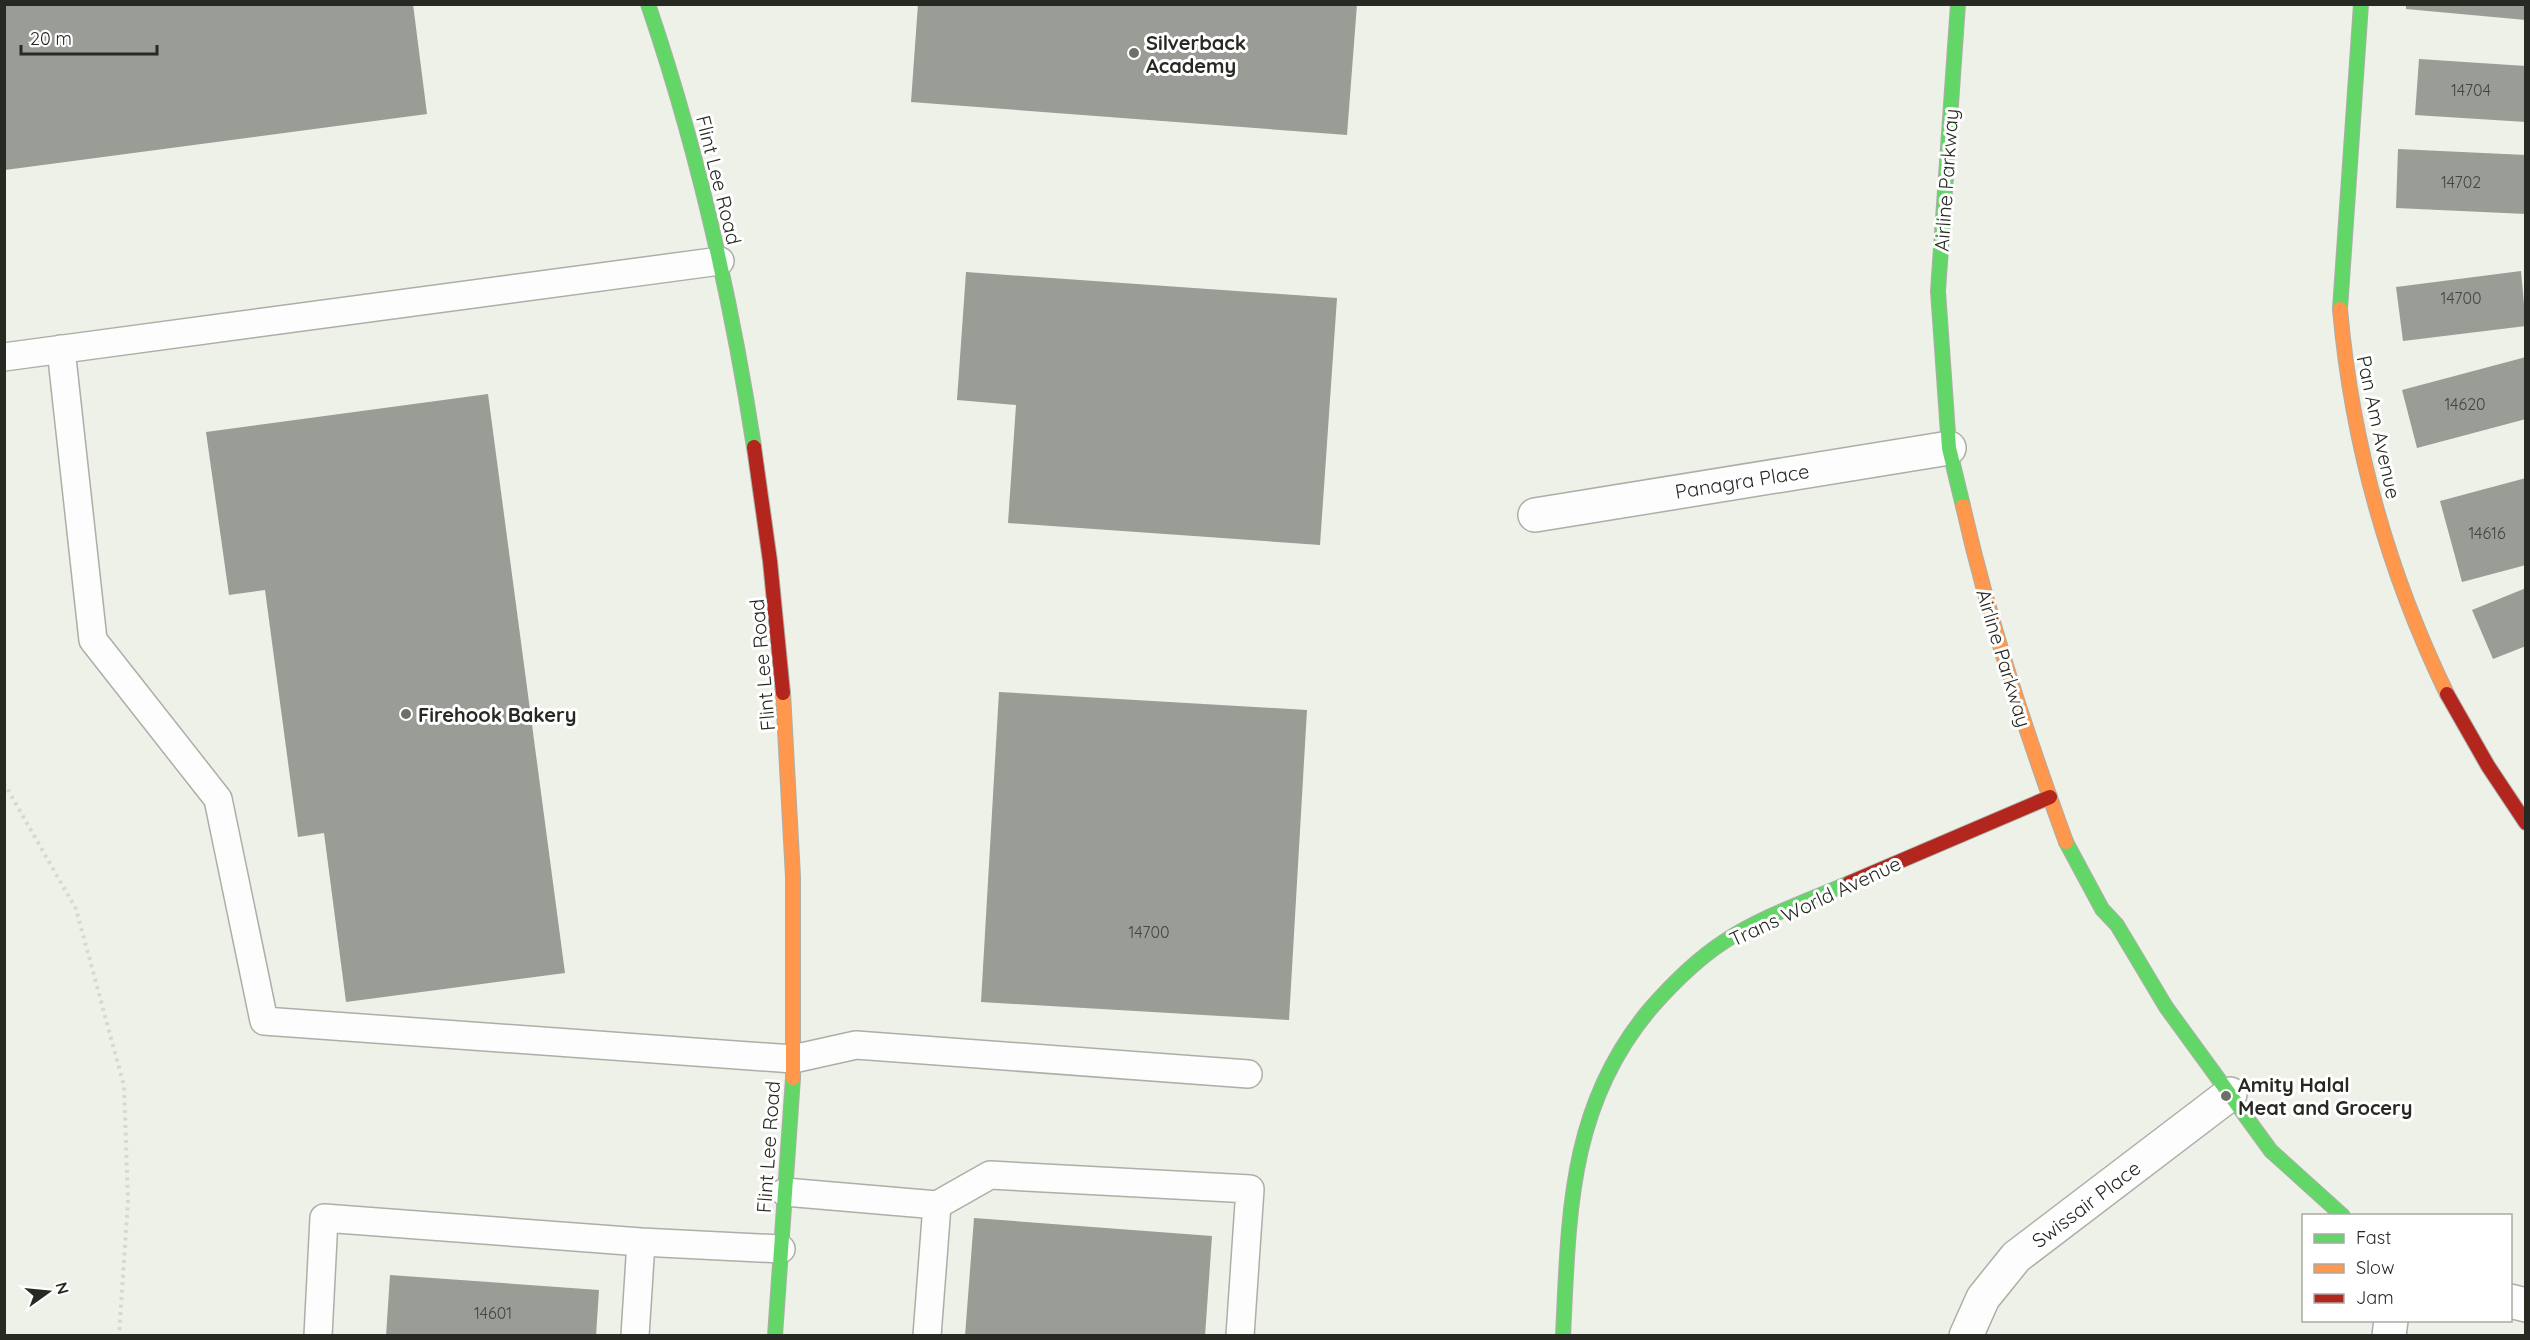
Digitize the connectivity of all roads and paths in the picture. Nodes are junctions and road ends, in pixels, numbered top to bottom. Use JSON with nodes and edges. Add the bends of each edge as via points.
{"nodes":[{"id":1,"x":648,"y":4,"type":"edge"},
{"id":2,"x":1958,"y":4,"type":"edge"},
{"id":3,"x":2361,"y":4,"type":"edge"},
{"id":4,"x":720,"y":261,"type":"junction"},
{"id":5,"x":61,"y":349,"type":"junction"},
{"id":6,"x":4,"y":357,"type":"edge"},
{"id":7,"x":1949,"y":448,"type":"junction"},
{"id":8,"x":1535,"y":515,"type":"dead end"},
{"id":9,"x":4,"y":783,"type":"edge"},
{"id":10,"x":2050,"y":797,"type":"junction"},
{"id":11,"x":2526,"y":823,"type":"edge"},
{"id":12,"x":793,"y":1059,"type":"junction"},
{"id":13,"x":1248,"y":1074,"type":"dead end"},
{"id":14,"x":2230,"y":1094,"type":"junction"},
{"id":15,"x":785,"y":1192,"type":"junction"},
{"id":16,"x":937,"y":1205,"type":"junction"},
{"id":17,"x":2342,"y":1214,"type":"edge"},
{"id":18,"x":641,"y":1242,"type":"junction"},
{"id":19,"x":781,"y":1249,"type":"junction"},
{"id":20,"x":119,"y":1335,"type":"edge"},
{"id":21,"x":318,"y":1335,"type":"edge"},
{"id":22,"x":635,"y":1335,"type":"edge"},
{"id":23,"x":775,"y":1335,"type":"edge"},
{"id":24,"x":927,"y":1335,"type":"edge"},
{"id":25,"x":1240,"y":1335,"type":"edge"},
{"id":26,"x":1563,"y":1335,"type":"edge"},
{"id":27,"x":1966,"y":1335,"type":"edge"}],
"edges":[{"from":1,"to":4,"type":"street","name":"Flint Lee Road","via":[[666,55]]},
{"from":2,"to":7,"type":"street","name":"Airline Parkway","via":[[1938,291]]},
{"from":3,"to":11,"type":"street","name":"Pan Am Avenue","via":[[2340,310],[2343,358],[2361,455],[2396,577],[2434,670],[2494,780]]},
{"from":4,"to":5,"type":"lane"},
{"from":4,"to":12,"type":"street","name":"Flint Lee Road","via":[[748,402],[778,617],[788,742],[795,958]]},
{"from":5,"to":6,"type":"lane"},
{"from":5,"to":12,"type":"lane","via":[[93,640],[218,799],[264,1021]]},
{"from":7,"to":8,"type":"street","name":"Panagra Place"},
{"from":7,"to":10,"type":"street","name":"Airline Parkway","via":[[1977,569],[2021,717]]},
{"from":9,"to":20,"type":"path","via":[[76,909],[124,1086],[128,1201]]},
{"from":10,"to":14,"type":"street","name":"Airline Parkway","via":[[2067,845],[2102,909],[2117,925],[2166,1007]]},
{"from":10,"to":26,"type":"street","name":"Trans World Avenue","via":[[1761,922],[1713,949],[1672,984],[1636,1026],[1597,1094],[1582,1144],[1573,1195]]},
{"from":12,"to":13,"type":"lane","via":[[856,1045]]},
{"from":12,"to":15,"type":"street","name":"Flint Lee Road"},
{"from":14,"to":17,"type":"street","name":"Airline Parkway","via":[[2271,1151]]},
{"from":14,"to":27,"type":"street","name":"Swissair Place","via":[[2016,1257],[1983,1298]]},
{"from":15,"to":16,"type":"lane"},
{"from":15,"to":19,"type":"street","name":"Flint Lee Road"},
{"from":16,"to":24,"type":"lane"},
{"from":16,"to":25,"type":"lane","via":[[990,1175],[1250,1189]]},
{"from":18,"to":19,"type":"lane"},
{"from":18,"to":21,"type":"lane","via":[[324,1218]]},
{"from":18,"to":22,"type":"lane"},
{"from":19,"to":23,"type":"street","name":"Flint Lee Road"}]}
